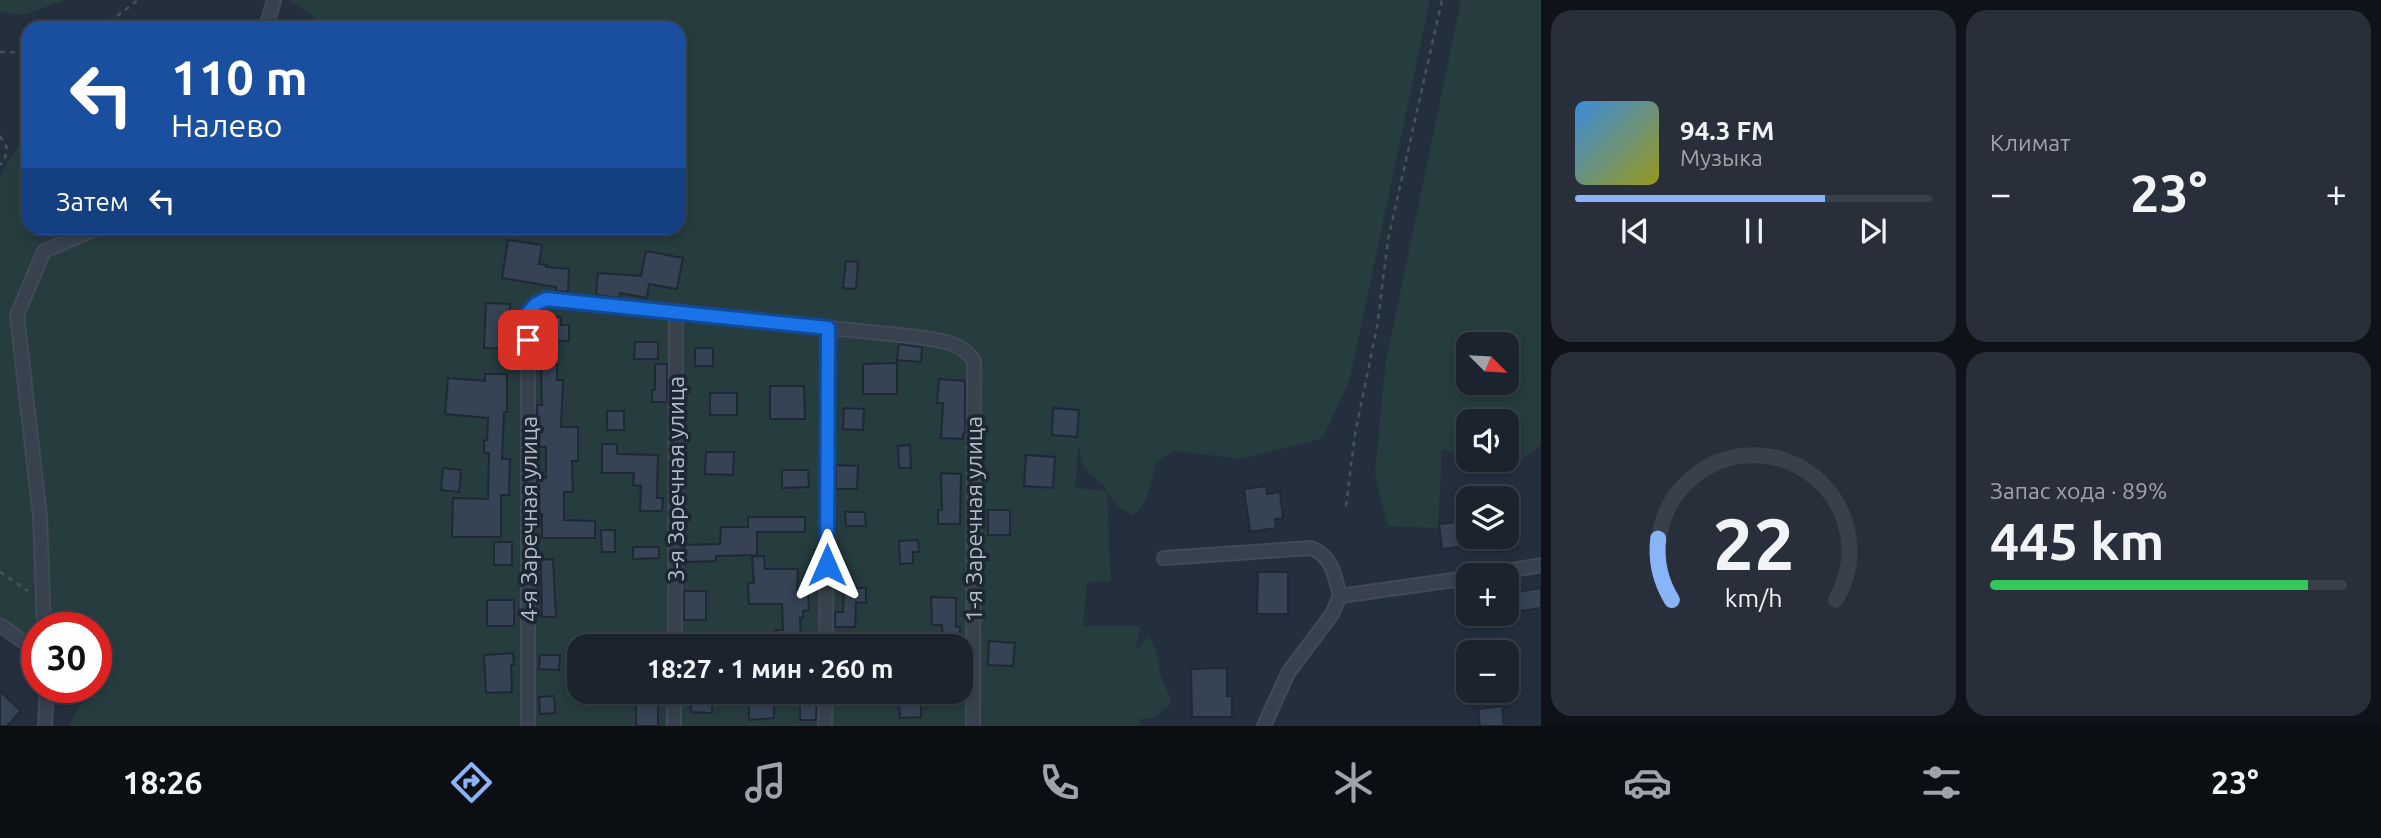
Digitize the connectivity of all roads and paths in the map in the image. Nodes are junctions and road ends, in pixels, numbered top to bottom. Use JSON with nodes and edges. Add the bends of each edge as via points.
{"nodes":[{"id":1,"x":138,"y":0,"type":"edge"},
{"id":2,"x":274,"y":0,"type":"edge"},
{"id":3,"x":1442,"y":0,"type":"edge"},
{"id":4,"x":110,"y":21,"type":"edge"},
{"id":5,"x":268,"y":21,"type":"edge"},
{"id":6,"x":0,"y":52,"type":"edge"},
{"id":7,"x":21,"y":52,"type":"edge"},
{"id":8,"x":0,"y":136,"type":"edge"},
{"id":9,"x":0,"y":165,"type":"edge"},
{"id":10,"x":82,"y":235,"type":"edge"},
{"id":11,"x":676,"y":312,"type":"junction"},
{"id":12,"x":528,"y":313,"type":"joint"},
{"id":13,"x":828,"y":328,"type":"junction"},
{"id":14,"x":1346,"y":506,"type":"dead end"},
{"id":15,"x":1164,"y":558,"type":"dead end"},
{"id":16,"x":1541,"y":565,"type":"edge"},
{"id":17,"x":1519,"y":569,"type":"edge"},
{"id":18,"x":0,"y":572,"type":"edge"},
{"id":19,"x":1456,"y":580,"type":"edge"},
{"id":20,"x":1340,"y":596,"type":"junction"},
{"id":21,"x":44,"y":605,"type":"junction"},
{"id":22,"x":44,"y":612,"type":"edge"},
{"id":23,"x":0,"y":625,"type":"edge"},
{"id":24,"x":674,"y":634,"type":"edge"},
{"id":25,"x":826,"y":634,"type":"edge"},
{"id":26,"x":21,"y":640,"type":"edge"},
{"id":27,"x":46,"y":703,"type":"edge"},
{"id":28,"x":674,"y":704,"type":"edge"},
{"id":29,"x":826,"y":704,"type":"edge"},
{"id":30,"x":45,"y":726,"type":"edge"},
{"id":31,"x":528,"y":726,"type":"edge"},
{"id":32,"x":674,"y":726,"type":"edge"},
{"id":33,"x":825,"y":726,"type":"edge"},
{"id":34,"x":973,"y":726,"type":"edge"},
{"id":35,"x":1264,"y":726,"type":"edge"}],
"edges":[{"from":1,"to":4,"type":"path"},
{"from":2,"to":5,"type":"street"},
{"from":3,"to":14,"type":"path","via":[[1388,240]]},
{"from":6,"to":7,"type":"path"},
{"from":8,"to":9,"type":"path","via":[[7,148]]},
{"from":10,"to":21,"type":"street","via":[[44,251],[17,315],[40,517]]},
{"from":11,"to":12,"type":"street","name":"1-я Заречная улица","via":[[546,299]]},
{"from":11,"to":13,"type":"street","name":"1-я Заречная улица"},
{"from":11,"to":24,"type":"street","name":"3-я Заречная улица"},
{"from":12,"to":31,"type":"street","name":"4-я Заречная улица"},
{"from":13,"to":25,"type":"street"},
{"from":13,"to":34,"type":"street","name":"1-я Заречная улица","via":[[944,341],[965,348],[974,361]]},
{"from":15,"to":20,"type":"street","via":[[1311,548],[1329,561]]},
{"from":16,"to":17,"type":"street"},
{"from":18,"to":21,"type":"path"},
{"from":19,"to":20,"type":"street"},
{"from":20,"to":35,"type":"street","via":[[1288,673]]},
{"from":21,"to":22,"type":"street"},
{"from":23,"to":26,"type":"street"},
{"from":27,"to":30,"type":"street"},
{"from":28,"to":32,"type":"street"},
{"from":29,"to":33,"type":"street"}]}
